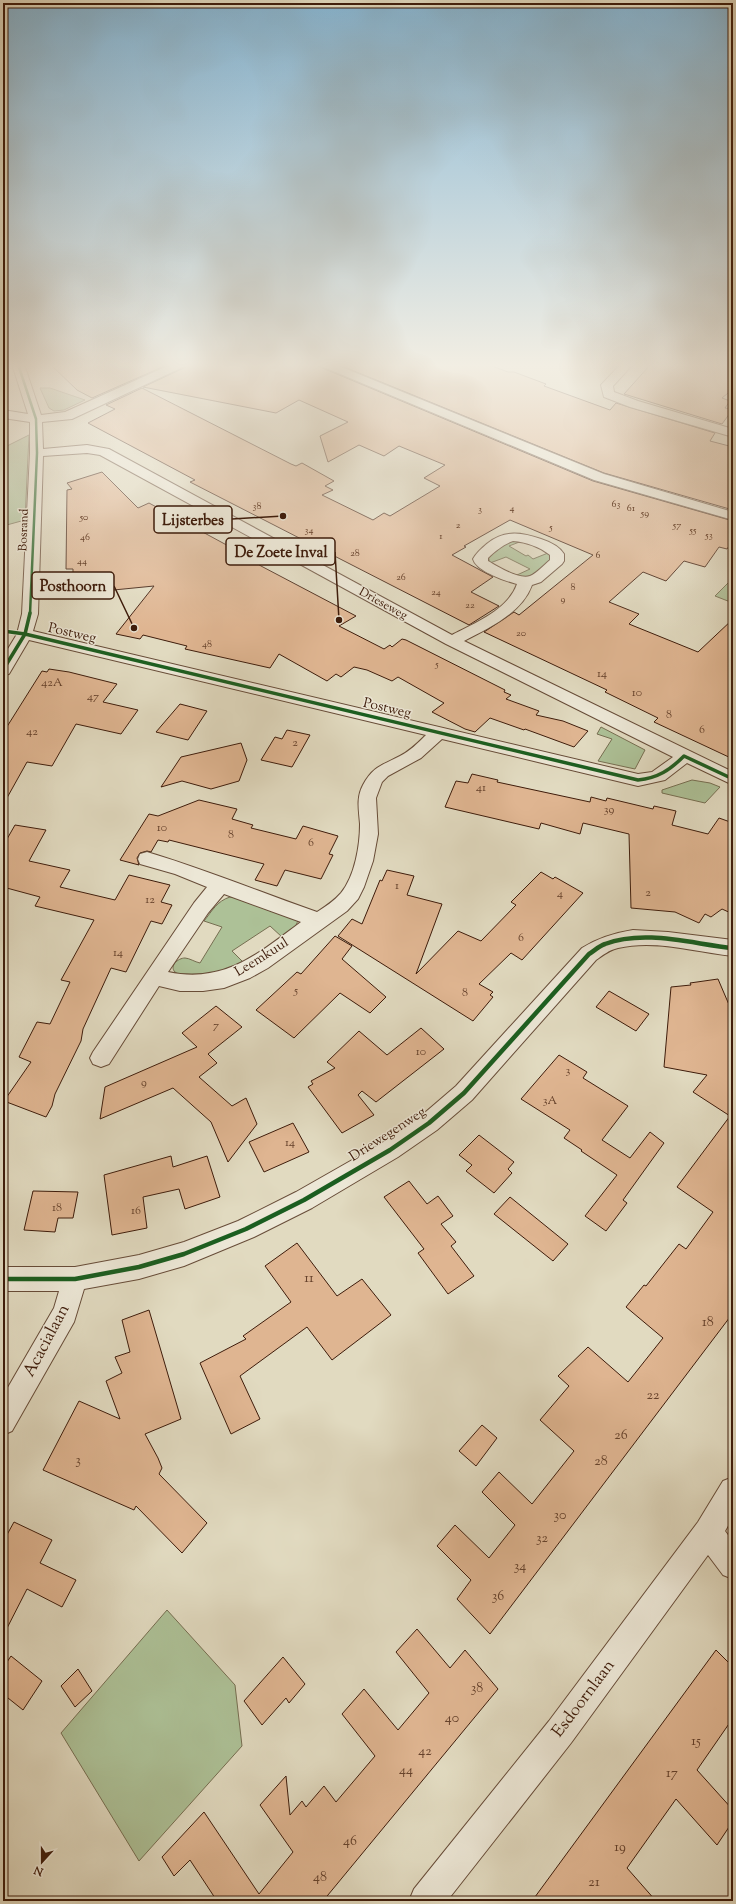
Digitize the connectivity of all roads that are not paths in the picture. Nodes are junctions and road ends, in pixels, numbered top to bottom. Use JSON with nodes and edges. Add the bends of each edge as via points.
{"nodes":[{"id":1,"x":37,"y":453,"type":"edge"},
{"id":2,"x":106,"y":453,"type":"edge"},
{"id":3,"x":540,"y":453,"type":"edge"},
{"id":4,"x":733,"y":516,"type":"edge"},
{"id":5,"x":525,"y":582,"type":"junction"},
{"id":6,"x":25,"y":634,"type":"junction"},
{"id":7,"x":452,"y":641,"type":"junction"},
{"id":8,"x":3,"y":670,"type":"edge"},
{"id":9,"x":438,"y":732,"type":"junction"},
{"id":10,"x":684,"y":756,"type":"junction"},
{"id":11,"x":733,"y":779,"type":"edge"},
{"id":12,"x":147,"y":860,"type":"dead end"},
{"id":13,"x":220,"y":885,"type":"junction"},
{"id":14,"x":318,"y":920,"type":"junction"},
{"id":15,"x":733,"y":948,"type":"edge"},
{"id":16,"x":154,"y":977,"type":"junction"},
{"id":17,"x":101,"y":1058,"type":"dead end"},
{"id":18,"x":3,"y":1279,"type":"edge"},
{"id":19,"x":75,"y":1279,"type":"junction"},
{"id":20,"x":3,"y":1422,"type":"edge"},
{"id":21,"x":733,"y":1491,"type":"edge"},
{"id":22,"x":708,"y":1532,"type":"junction"},
{"id":23,"x":733,"y":1565,"type":"edge"},
{"id":24,"x":426,"y":1901,"type":"edge"}],
"edges":[{"from":1,"to":6,"type":"street","name":"Bosrand","via":[[30,614]]},
{"from":2,"to":7,"type":"street","name":"Drieseweg"},
{"from":3,"to":4,"type":"street","via":[[599,477]]},
{"from":5,"to":5,"type":"street","via":[[536,579],[552,566],[557,561],[557,554],[523,537],[515,536],[501,540],[482,555],[481,563],[510,578]]},
{"from":5,"to":7,"type":"street","via":[[522,592],[500,614]]},
{"from":6,"to":8,"type":"street","name":"Bosrand"},
{"from":6,"to":9,"type":"street","name":"Postweg"},
{"from":7,"to":10,"type":"street","name":"Drieseweg"},
{"from":9,"to":10,"type":"street","name":"Postweg","via":[[638,780],[654,779],[664,775]]},
{"from":9,"to":14,"type":"street","name":"Leemkuul","via":[[427,746],[376,777],[365,804],[369,826],[358,879],[351,894],[343,903]]},
{"from":10,"to":11,"type":"street"},
{"from":12,"to":13,"type":"street","via":[[181,869]]},
{"from":13,"to":14,"type":"street"},
{"from":13,"to":16,"type":"street","via":[[201,908]]},
{"from":14,"to":16,"type":"street","name":"Leemkuul","via":[[264,960],[228,979],[196,985]]},
{"from":15,"to":19,"type":"street","name":"Driewegenweg","via":[[647,938],[625,938],[605,944],[589,954],[464,1093],[429,1123],[390,1150],[304,1200],[246,1229],[184,1254],[139,1267]]},
{"from":16,"to":17,"type":"street"},
{"from":18,"to":19,"type":"street","name":"Driewegenweg"},
{"from":19,"to":20,"type":"street","name":"Acacialaan","via":[[65,1313]]},
{"from":21,"to":22,"type":"street","name":"Esdoornlaan"},
{"from":22,"to":23,"type":"street"},
{"from":22,"to":24,"type":"street","name":"Esdoornlaan","via":[[560,1732]]}]}
